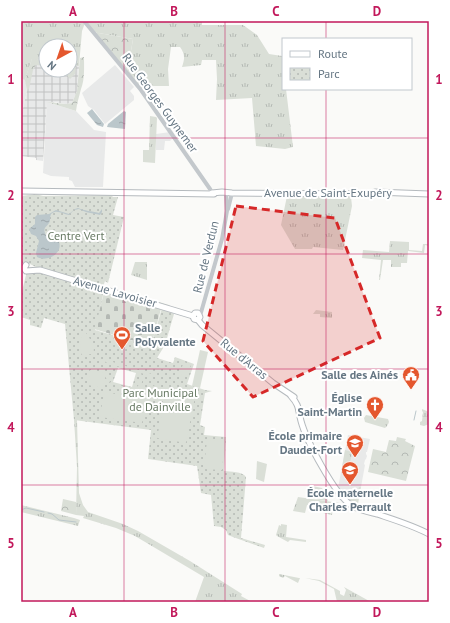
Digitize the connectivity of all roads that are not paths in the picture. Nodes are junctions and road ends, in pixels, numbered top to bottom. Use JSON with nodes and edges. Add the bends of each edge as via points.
{"nodes":[{"id":1,"x":84,"y":21,"type":"edge"},
{"id":2,"x":203,"y":180,"type":"junction"},
{"id":3,"x":21,"y":192,"type":"edge"},
{"id":4,"x":206,"y":193,"type":"junction"},
{"id":5,"x":212,"y":193,"type":"junction"},
{"id":6,"x":226,"y":193,"type":"junction"},
{"id":7,"x":232,"y":193,"type":"junction"},
{"id":8,"x":429,"y":194,"type":"edge"},
{"id":9,"x":227,"y":211,"type":"junction"},
{"id":10,"x":25,"y":267,"type":"edge"},
{"id":11,"x":197,"y":316,"type":"junction"},
{"id":12,"x":429,"y":534,"type":"edge"}],
"edges":[{"from":1,"to":2,"type":"street","name":"Rue Georges Guynemer","via":[[141,90]]},
{"from":2,"to":4,"type":"street"},
{"from":2,"to":5,"type":"street","name":"Rue Georges Guynemer"},
{"from":3,"to":4,"type":"main road","name":"Avenue de Saint-Exupéry"},
{"from":4,"to":5,"type":"main road","name":"Avenue de Saint-Exupéry"},
{"from":5,"to":6,"type":"main road","name":"Avenue de Saint-Exupéry"},
{"from":6,"to":7,"type":"main road","name":"Avenue de Saint-Exupéry"},
{"from":6,"to":9,"type":"street"},
{"from":7,"to":8,"type":"main road","name":"Avenue de Saint-Exupéry"},
{"from":7,"to":9,"type":"street"},
{"from":9,"to":11,"type":"street","name":"Rue de Verdun","via":[[218,257]]},
{"from":10,"to":11,"type":"main road","name":"Avenue Lavoisier"},
{"from":11,"to":12,"type":"main road","name":"Rue d'Arras","via":[[224,343],[298,403],[309,441],[324,469],[347,502],[354,507],[411,525]]}]}
